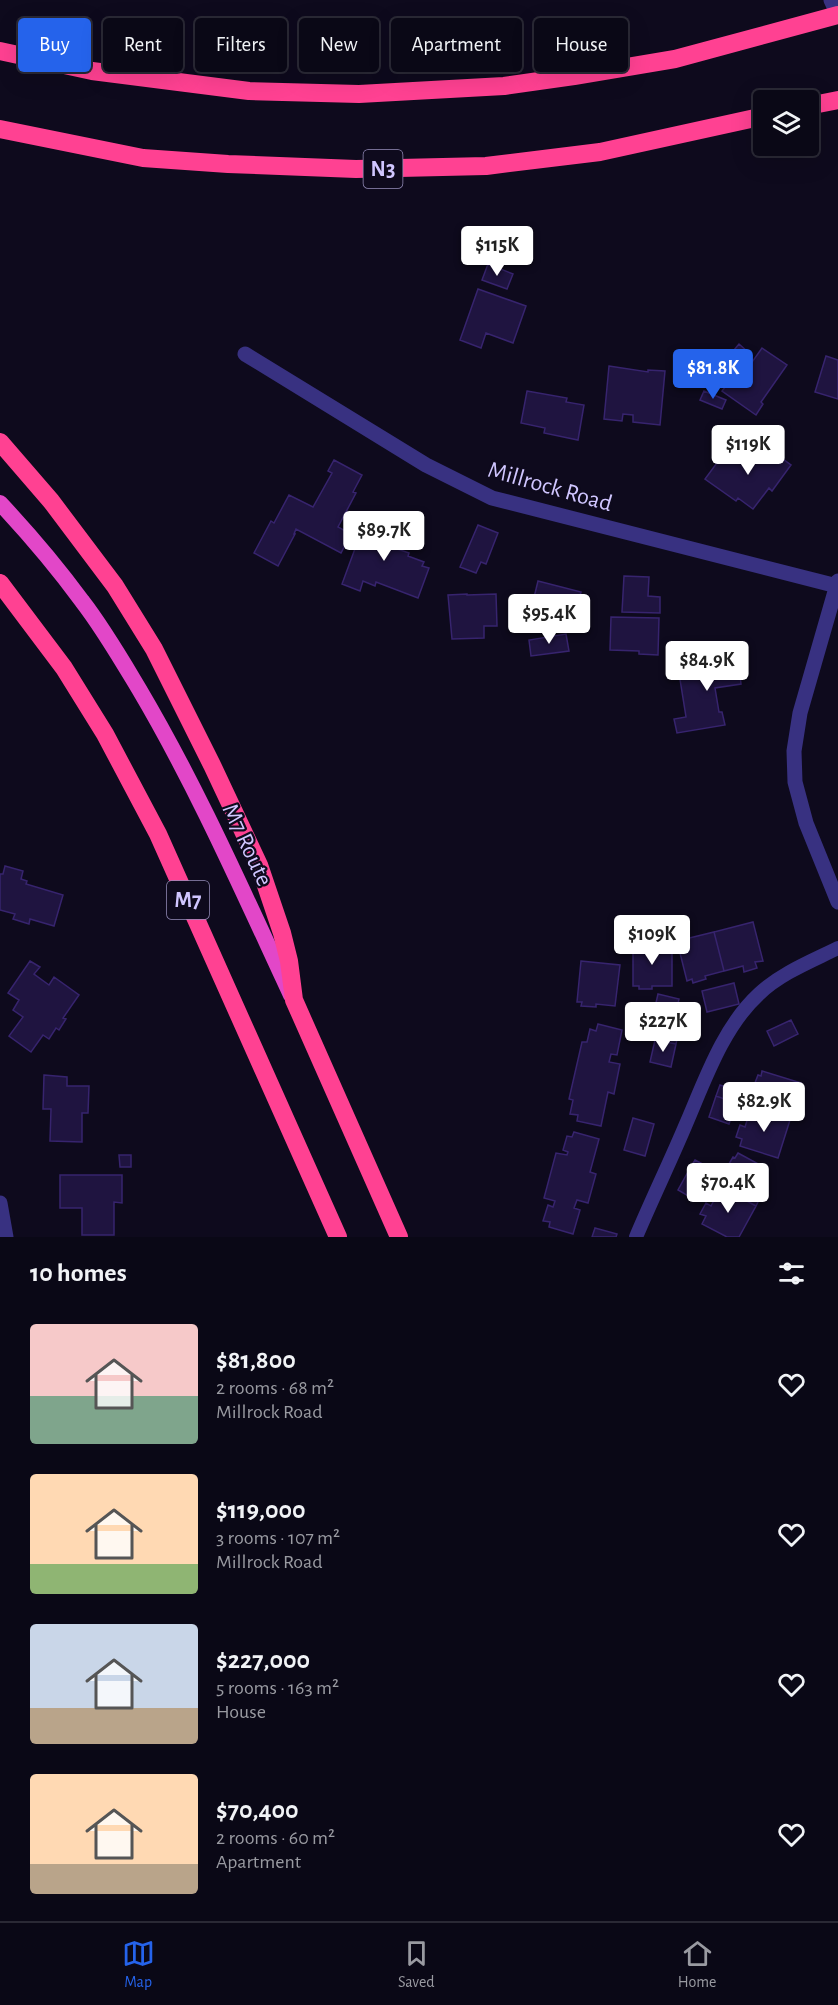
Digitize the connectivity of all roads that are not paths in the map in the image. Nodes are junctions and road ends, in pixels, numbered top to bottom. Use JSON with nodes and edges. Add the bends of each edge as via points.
{"nodes":[{"id":1,"x":831,"y":0,"type":"edge"},
{"id":2,"x":838,"y":15,"type":"edge"},
{"id":3,"x":0,"y":51,"type":"edge"},
{"id":4,"x":838,"y":100,"type":"edge"},
{"id":5,"x":819,"y":104,"type":"edge"},
{"id":6,"x":753,"y":118,"type":"edge"},
{"id":7,"x":0,"y":129,"type":"edge"},
{"id":8,"x":245,"y":354,"type":"dead end"},
{"id":9,"x":0,"y":442,"type":"edge"},
{"id":10,"x":0,"y":503,"type":"edge"},
{"id":11,"x":0,"y":583,"type":"edge"},
{"id":12,"x":837,"y":583,"type":"edge"},
{"id":13,"x":838,"y":902,"type":"edge"},
{"id":14,"x":838,"y":948,"type":"edge"},
{"id":15,"x":294,"y":1000,"type":"junction"},
{"id":16,"x":0,"y":1203,"type":"edge"},
{"id":17,"x":6,"y":1237,"type":"edge"},
{"id":18,"x":338,"y":1237,"type":"edge"},
{"id":19,"x":399,"y":1237,"type":"edge"},
{"id":20,"x":636,"y":1237,"type":"edge"}],
"edges":[{"from":1,"to":2,"type":"street"},
{"from":2,"to":3,"type":"highway","via":[[675,59],[574,76],[504,86],[359,94],[249,91],[92,71]]},
{"from":4,"to":5,"type":"highway"},
{"from":6,"to":7,"type":"highway","number":"N3","via":[[600,152],[486,166],[356,169],[142,158]]},
{"from":8,"to":12,"type":"street","name":"Millrock Road","via":[[426,465],[492,498]]},
{"from":9,"to":15,"type":"highway","via":[[115,586],[154,649],[259,865],[282,933]]},
{"from":10,"to":15,"type":"highway","name":"M7 Route","number":"M7","via":[[83,602],[126,667],[198,795]]},
{"from":11,"to":18,"type":"highway","number":"M7","via":[[64,668],[105,734],[158,834]]},
{"from":12,"to":13,"type":"street","via":[[800,713],[794,751],[795,782],[806,823]]},
{"from":14,"to":20,"type":"lane","via":[[778,980],[746,1008],[702,1088]]},
{"from":15,"to":19,"type":"highway","name":"M7 Route","number":"M7"},
{"from":16,"to":17,"type":"street"}]}
